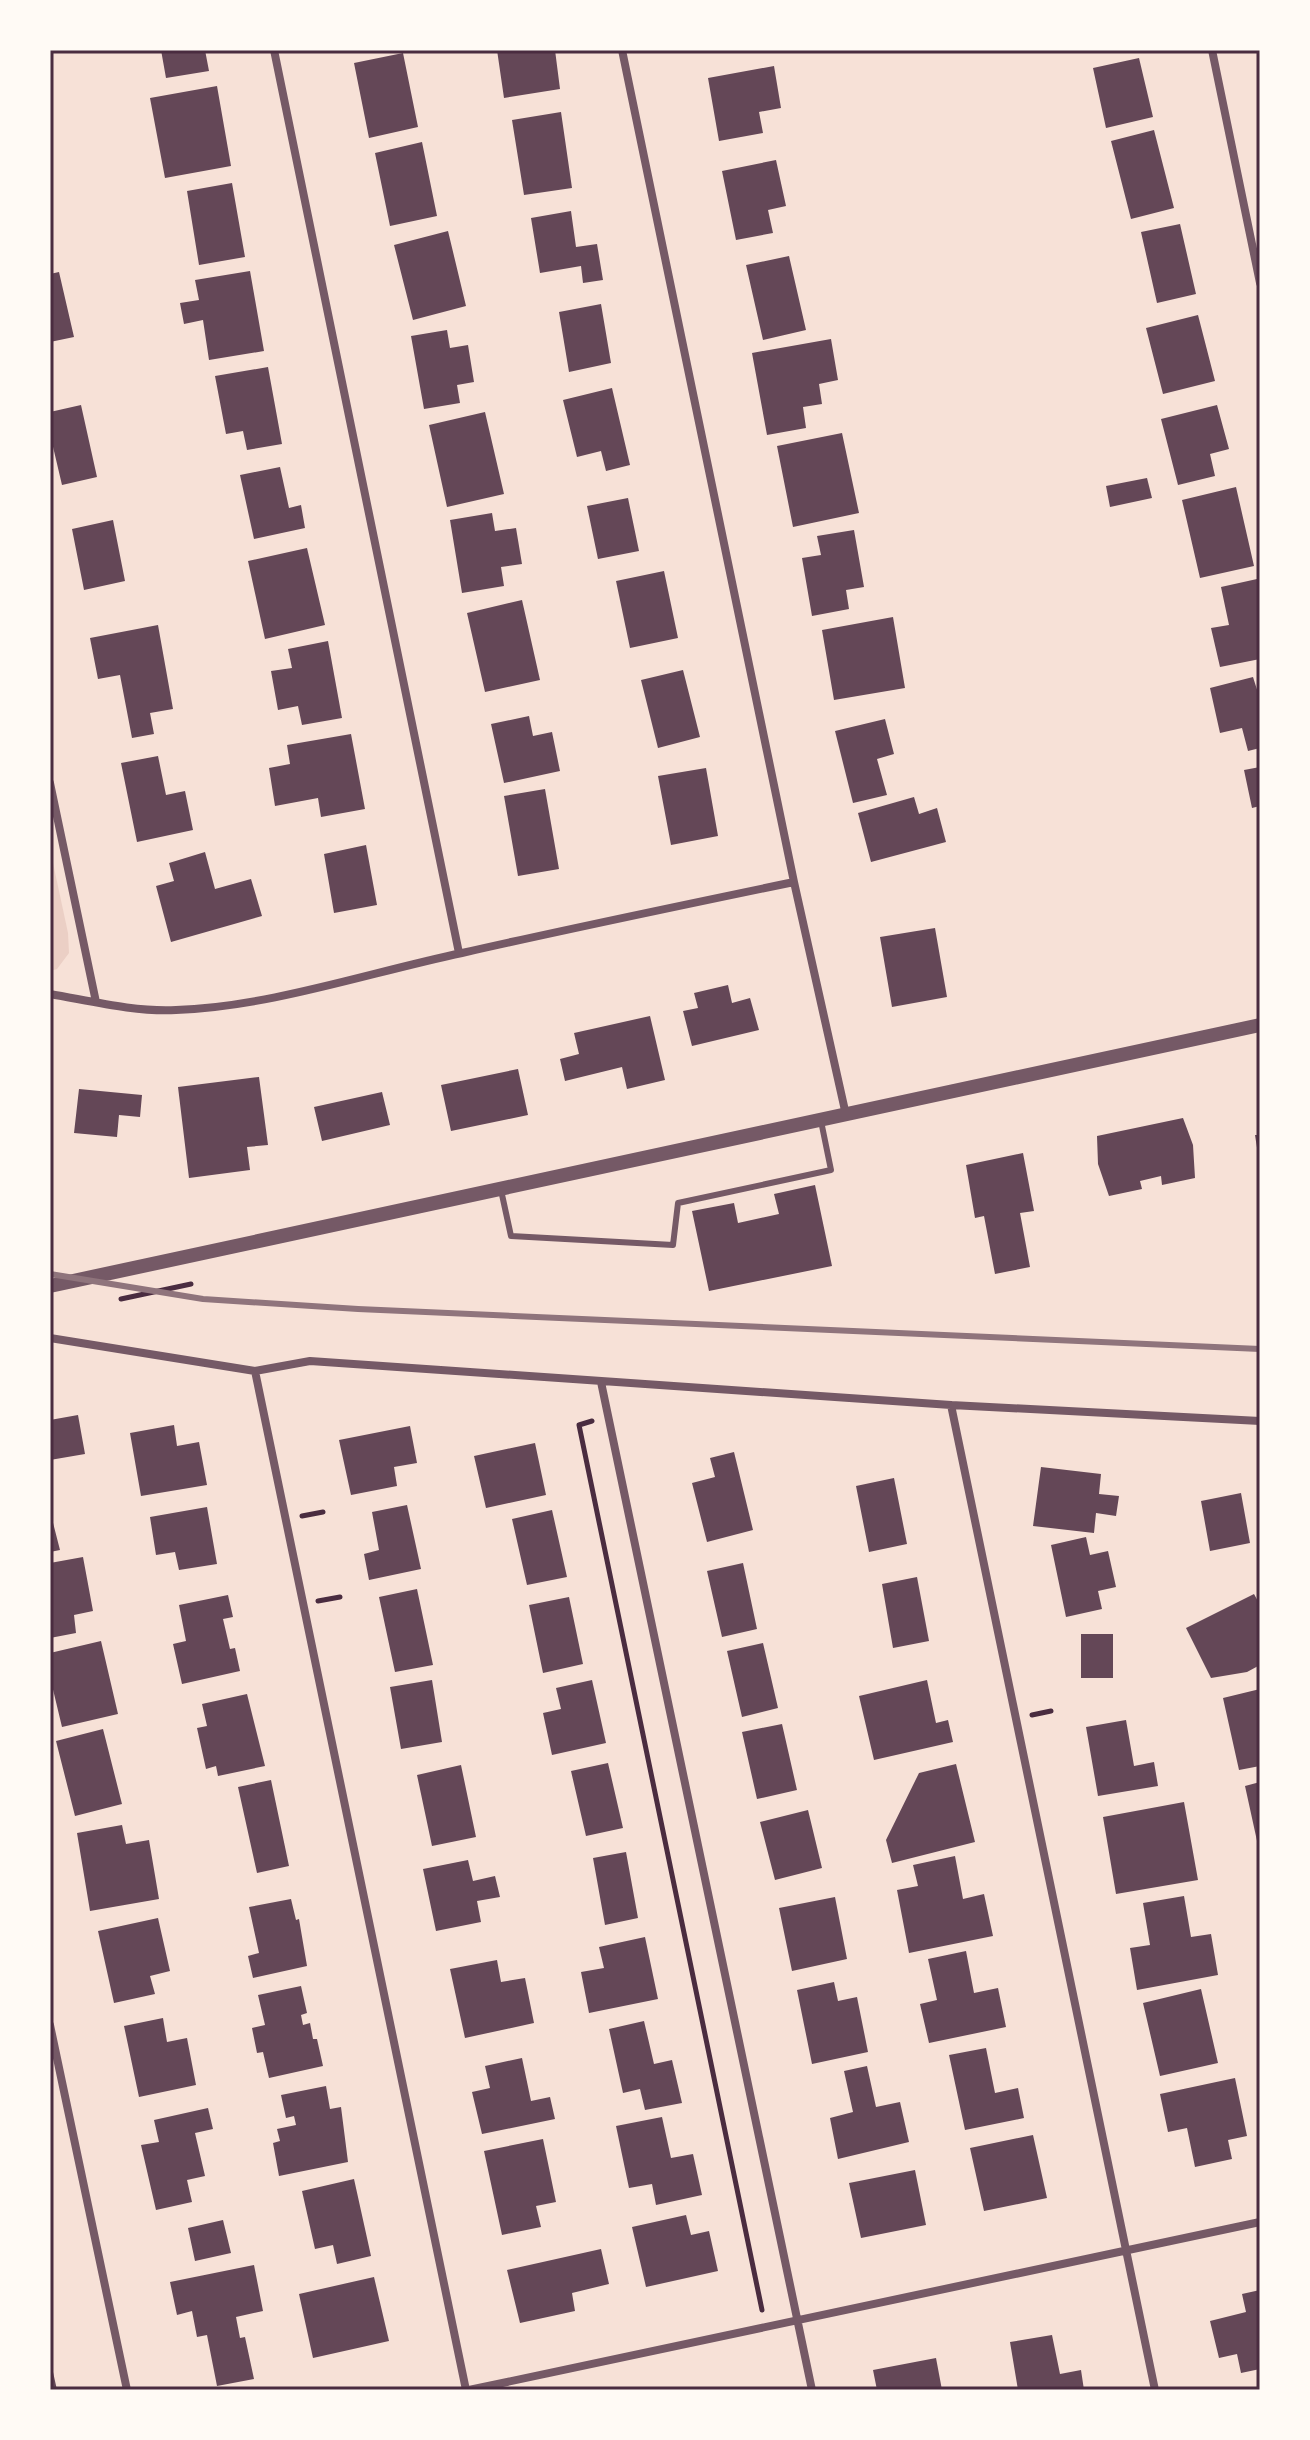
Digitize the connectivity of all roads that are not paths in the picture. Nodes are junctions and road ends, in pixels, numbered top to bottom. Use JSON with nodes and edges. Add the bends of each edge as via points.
{"nodes":[{"id":1,"x":274,"y":50,"type":"edge"},
{"id":2,"x":622,"y":50,"type":"edge"},
{"id":3,"x":1212,"y":50,"type":"edge"},
{"id":4,"x":1260,"y":283,"type":"edge"},
{"id":5,"x":50,"y":783,"type":"edge"},
{"id":6,"x":794,"y":882,"type":"junction"},
{"id":7,"x":459,"y":953,"type":"junction"},
{"id":8,"x":50,"y":994,"type":"edge"},
{"id":9,"x":96,"y":1002,"type":"junction"},
{"id":10,"x":1260,"y":1025,"type":"edge"},
{"id":11,"x":846,"y":1115,"type":"junction"},
{"id":12,"x":821,"y":1121,"type":"junction"},
{"id":13,"x":501,"y":1190,"type":"junction"},
{"id":14,"x":50,"y":1286,"type":"edge"},
{"id":15,"x":50,"y":1338,"type":"edge"},
{"id":16,"x":255,"y":1371,"type":"junction"},
{"id":17,"x":601,"y":1382,"type":"junction"},
{"id":18,"x":951,"y":1405,"type":"junction"},
{"id":19,"x":1260,"y":1421,"type":"edge"},
{"id":20,"x":50,"y":2025,"type":"edge"},
{"id":21,"x":1260,"y":2222,"type":"edge"},
{"id":22,"x":1127,"y":2252,"type":"junction"},
{"id":23,"x":798,"y":2321,"type":"junction"},
{"id":24,"x":127,"y":2390,"type":"edge"},
{"id":25,"x":468,"y":2390,"type":"edge"},
{"id":26,"x":812,"y":2390,"type":"edge"},
{"id":27,"x":1155,"y":2390,"type":"edge"}],
"edges":[{"from":1,"to":7,"type":"street"},
{"from":2,"to":6,"type":"street"},
{"from":3,"to":4,"type":"street"},
{"from":5,"to":9,"type":"street"},
{"from":6,"to":7,"type":"street"},
{"from":6,"to":11,"type":"street"},
{"from":7,"to":9,"type":"street","via":[[226,1005],[176,1010]]},
{"from":8,"to":9,"type":"street"},
{"from":10,"to":11,"type":"street"},
{"from":11,"to":12,"type":"street"},
{"from":12,"to":13,"type":"street"},
{"from":12,"to":13,"type":"lane","via":[[831,1170],[678,1203],[673,1245],[511,1236]]},
{"from":13,"to":14,"type":"street"},
{"from":15,"to":16,"type":"street"},
{"from":16,"to":17,"type":"street","via":[[310,1361]]},
{"from":16,"to":25,"type":"street"},
{"from":17,"to":18,"type":"street"},
{"from":17,"to":23,"type":"street"},
{"from":18,"to":19,"type":"street"},
{"from":18,"to":22,"type":"street"},
{"from":20,"to":24,"type":"street"},
{"from":21,"to":22,"type":"street"},
{"from":22,"to":23,"type":"street"},
{"from":22,"to":27,"type":"street"},
{"from":23,"to":25,"type":"street"},
{"from":23,"to":26,"type":"street"}]}
